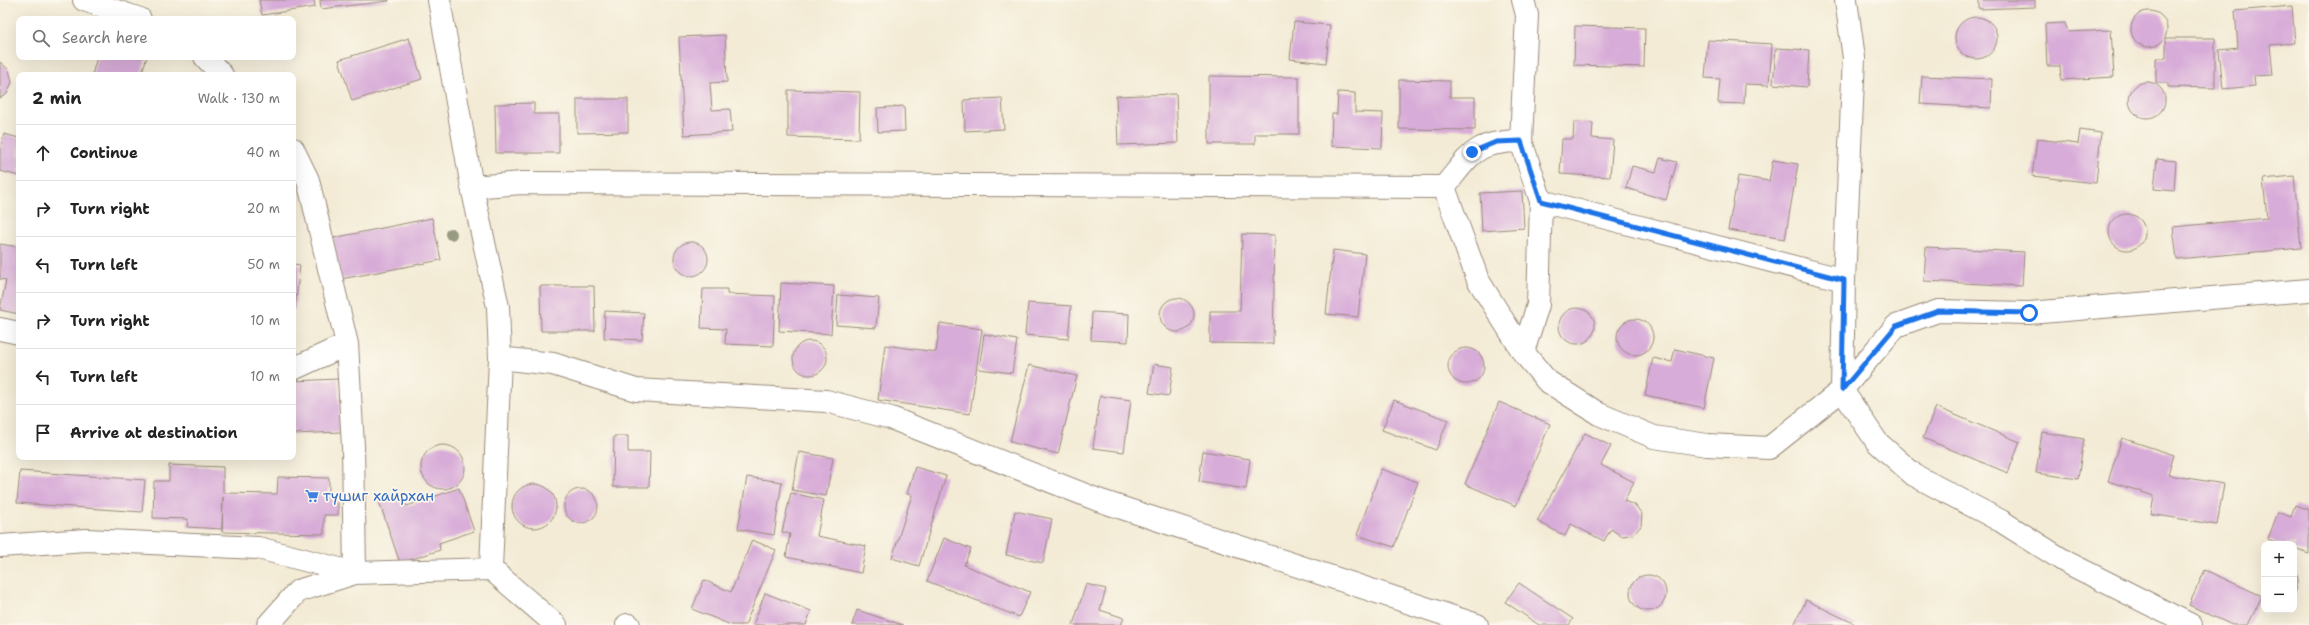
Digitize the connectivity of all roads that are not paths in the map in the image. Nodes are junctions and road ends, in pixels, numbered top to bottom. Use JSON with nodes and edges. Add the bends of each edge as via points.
{"nodes":[{"id":1,"x":84,"y":0,"type":"edge"},
{"id":2,"x":439,"y":0,"type":"edge"},
{"id":3,"x":1523,"y":0,"type":"edge"},
{"id":4,"x":1846,"y":0,"type":"edge"},
{"id":5,"x":131,"y":16,"type":"edge"},
{"id":6,"x":208,"y":60,"type":"edge"},
{"id":7,"x":219,"y":72,"type":"edge"},
{"id":8,"x":1521,"y":141,"type":"junction"},
{"id":9,"x":296,"y":155,"type":"edge"},
{"id":10,"x":472,"y":187,"type":"junction"},
{"id":11,"x":1444,"y":187,"type":"junction"},
{"id":12,"x":1541,"y":201,"type":"junction"},
{"id":13,"x":1844,"y":280,"type":"junction"},
{"id":14,"x":2309,"y":290,"type":"edge"},
{"id":15,"x":0,"y":329,"type":"edge"},
{"id":16,"x":16,"y":332,"type":"edge"},
{"id":17,"x":347,"y":344,"type":"junction"},
{"id":18,"x":1523,"y":352,"type":"junction"},
{"id":19,"x":500,"y":358,"type":"junction"},
{"id":20,"x":296,"y":368,"type":"edge"},
{"id":21,"x":1842,"y":390,"type":"junction"},
{"id":22,"x":0,"y":546,"type":"edge"},
{"id":23,"x":491,"y":569,"type":"junction"},
{"id":24,"x":355,"y":573,"type":"junction"},
{"id":25,"x":268,"y":625,"type":"edge"},
{"id":26,"x":556,"y":625,"type":"edge"},
{"id":27,"x":1477,"y":625,"type":"edge"},
{"id":28,"x":2192,"y":625,"type":"edge"}],
"edges":[{"from":1,"to":5,"type":"street"},
{"from":2,"to":10,"type":"street"},
{"from":3,"to":8,"type":"street","via":[[1527,15]]},
{"from":4,"to":13,"type":"street","via":[[1854,58]]},
{"from":6,"to":7,"type":"street"},
{"from":8,"to":11,"type":"street","via":[[1496,142],[1472,152]]},
{"from":8,"to":12,"type":"street"},
{"from":9,"to":17,"type":"street","via":[[308,180]]},
{"from":10,"to":11,"type":"street","via":[[522,183]]},
{"from":10,"to":19,"type":"street","via":[[498,307]]},
{"from":11,"to":18,"type":"street","via":[[1478,280]]},
{"from":12,"to":13,"type":"street"},
{"from":12,"to":18,"type":"street","via":[[1538,305]]},
{"from":13,"to":21,"type":"street"},
{"from":14,"to":21,"type":"street","via":[[2029,313],[1938,311],[1896,326]]},
{"from":15,"to":16,"type":"street"},
{"from":17,"to":20,"type":"street"},
{"from":17,"to":24,"type":"street","via":[[353,446]]},
{"from":18,"to":21,"type":"street","via":[[1547,381],[1599,414],[1654,436],[1707,445],[1769,448]]},
{"from":19,"to":23,"type":"street"},
{"from":19,"to":27,"type":"street","via":[[553,364],[636,390],[826,401],[891,418],[1098,500]]},
{"from":21,"to":28,"type":"street","via":[[1877,442],[1914,475],[2001,520],[2066,562]]},
{"from":22,"to":24,"type":"street","via":[[86,540],[258,548]]},
{"from":23,"to":24,"type":"street"},
{"from":23,"to":26,"type":"street"},
{"from":24,"to":25,"type":"street","via":[[298,591]]}]}
